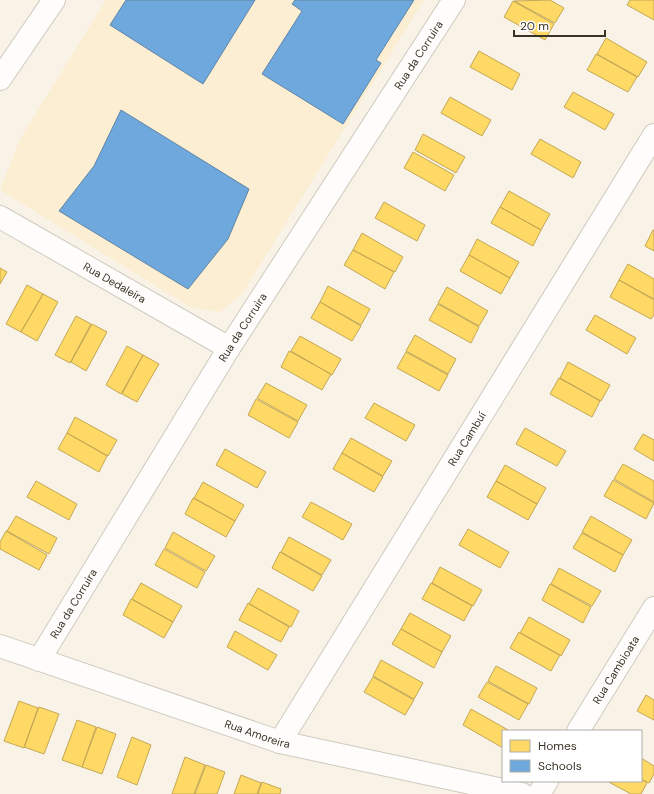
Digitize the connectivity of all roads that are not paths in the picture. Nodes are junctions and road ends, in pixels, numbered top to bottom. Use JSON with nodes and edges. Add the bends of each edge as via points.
{"nodes":[{"id":1,"x":54,"y":0,"type":"edge"},
{"id":2,"x":454,"y":0,"type":"edge"},
{"id":3,"x":0,"y":79,"type":"edge"},
{"id":4,"x":654,"y":135,"type":"edge"},
{"id":5,"x":0,"y":217,"type":"edge"},
{"id":6,"x":229,"y":348,"type":"junction"},
{"id":7,"x":654,"y":608,"type":"edge"},
{"id":8,"x":0,"y":646,"type":"edge"},
{"id":9,"x":39,"y":660,"type":"junction"},
{"id":10,"x":579,"y":730,"type":"edge"},
{"id":11,"x":280,"y":742,"type":"junction"},
{"id":12,"x":546,"y":782,"type":"edge"},
{"id":13,"x":522,"y":794,"type":"edge"},
{"id":14,"x":539,"y":794,"type":"edge"}],
"edges":[{"from":1,"to":3,"type":"street"},
{"from":2,"to":6,"type":"street","name":"Rua da Corruira"},
{"from":4,"to":11,"type":"street","name":"Rua Cambuí"},
{"from":5,"to":6,"type":"street","name":"Rua Dedaleira"},
{"from":6,"to":9,"type":"street","name":"Rua da Corruira"},
{"from":7,"to":10,"type":"street","name":"Rua Cambioata"},
{"from":8,"to":9,"type":"street","name":"Rua Amoreira"},
{"from":9,"to":11,"type":"street","name":"Rua Amoreira"},
{"from":11,"to":13,"type":"street","name":"Rua Amoreira"},
{"from":12,"to":14,"type":"street"}]}
